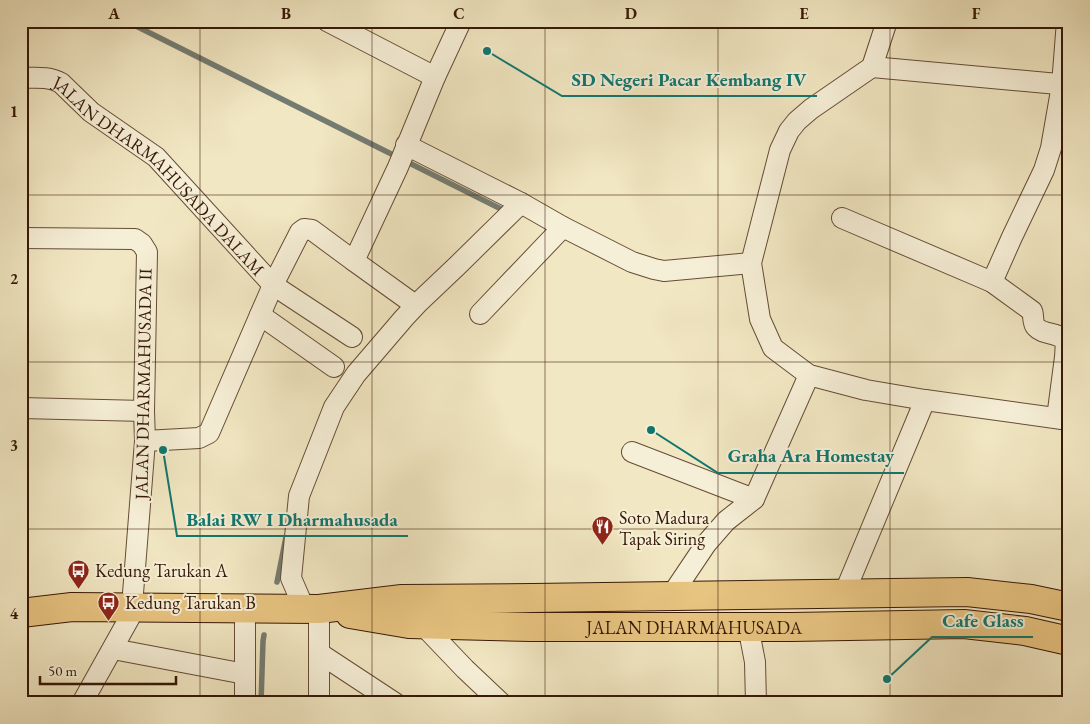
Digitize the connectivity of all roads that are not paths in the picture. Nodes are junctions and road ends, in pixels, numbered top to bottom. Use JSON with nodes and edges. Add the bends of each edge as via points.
{"nodes":[{"id":1,"x":327,"y":21,"type":"edge"},
{"id":2,"x":461,"y":21,"type":"edge"},
{"id":3,"x":887,"y":21,"type":"edge"},
{"id":4,"x":1067,"y":21,"type":"edge"},
{"id":5,"x":872,"y":67,"type":"junction"},
{"id":6,"x":435,"y":77,"type":"junction"},
{"id":7,"x":30,"y":78,"type":"edge"},
{"id":8,"x":1065,"y":85,"type":"edge"},
{"id":9,"x":402,"y":154,"type":"junction"},
{"id":10,"x":521,"y":203,"type":"junction"},
{"id":11,"x":842,"y":218,"type":"dead end"},
{"id":12,"x":563,"y":227,"type":"junction"},
{"id":13,"x":21,"y":238,"type":"edge"},
{"id":14,"x":354,"y":261,"type":"junction"},
{"id":15,"x":752,"y":263,"type":"junction"},
{"id":16,"x":992,"y":282,"type":"junction"},
{"id":17,"x":273,"y":285,"type":"junction"},
{"id":18,"x":411,"y":302,"type":"dead end"},
{"id":19,"x":480,"y":314,"type":"dead end"},
{"id":20,"x":260,"y":315,"type":"junction"},
{"id":21,"x":352,"y":337,"type":"dead end"},
{"id":22,"x":334,"y":367,"type":"dead end"},
{"id":23,"x":809,"y":375,"type":"junction"},
{"id":24,"x":925,"y":400,"type":"junction"},
{"id":25,"x":21,"y":408,"type":"edge"},
{"id":26,"x":144,"y":411,"type":"junction"},
{"id":27,"x":1063,"y":419,"type":"edge"},
{"id":28,"x":145,"y":441,"type":"junction"},
{"id":29,"x":632,"y":452,"type":"dead end"},
{"id":30,"x":754,"y":499,"type":"junction"},
{"id":31,"x":844,"y":594,"type":"junction"},
{"id":32,"x":736,"y":595,"type":"junction"},
{"id":33,"x":671,"y":596,"type":"junction"},
{"id":34,"x":21,"y":598,"type":"edge"},
{"id":35,"x":132,"y":606,"type":"junction"},
{"id":36,"x":72,"y":607,"type":"junction"},
{"id":37,"x":1069,"y":607,"type":"edge"},
{"id":38,"x":244,"y":608,"type":"junction"},
{"id":39,"x":311,"y":609,"type":"junction"},
{"id":40,"x":21,"y":613,"type":"edge"},
{"id":41,"x":422,"y":624,"type":"junction"},
{"id":42,"x":745,"y":626,"type":"junction"},
{"id":43,"x":1069,"y":641,"type":"edge"},
{"id":44,"x":113,"y":649,"type":"junction"},
{"id":45,"x":319,"y":653,"type":"junction"},
{"id":46,"x":245,"y":674,"type":"junction"},
{"id":47,"x":83,"y":702,"type":"edge"},
{"id":48,"x":245,"y":703,"type":"edge"},
{"id":49,"x":319,"y":703,"type":"edge"},
{"id":50,"x":395,"y":703,"type":"edge"},
{"id":51,"x":501,"y":703,"type":"edge"},
{"id":52,"x":756,"y":703,"type":"edge"}],
"edges":[{"from":1,"to":6,"type":"street"},
{"from":2,"to":6,"type":"street"},
{"from":3,"to":5,"type":"street"},
{"from":4,"to":8,"type":"street"},
{"from":5,"to":8,"type":"street"},
{"from":5,"to":15,"type":"street","via":[[811,109],[789,131],[780,150]]},
{"from":6,"to":9,"type":"street"},
{"from":7,"to":17,"type":"street","name":"JALAN DHARMAHUSADA DALAM","via":[[48,78],[61,83],[91,112],[156,157]]},
{"from":8,"to":16,"type":"street","via":[[1044,170]]},
{"from":9,"to":10,"type":"street"},
{"from":9,"to":14,"type":"street"},
{"from":10,"to":12,"type":"street"},
{"from":10,"to":39,"type":"street","via":[[409,312],[356,374],[334,407],[299,496],[291,578]]},
{"from":11,"to":16,"type":"street"},
{"from":12,"to":15,"type":"street","via":[[632,262],[658,270]]},
{"from":12,"to":19,"type":"street"},
{"from":13,"to":26,"type":"street","name":"JALAN DHARMAHUSADA II","via":[[135,240],[142,244],[147,252]]},
{"from":14,"to":17,"type":"street","via":[[312,230],[304,229]]},
{"from":14,"to":18,"type":"street"},
{"from":15,"to":23,"type":"street","via":[[760,318],[773,348]]},
{"from":16,"to":27,"type":"street","via":[[1032,311],[1036,327],[1062,336],[1066,341]]},
{"from":17,"to":20,"type":"street"},
{"from":17,"to":21,"type":"street","name":"JALAN DHARMAHUSADA DALAM"},
{"from":20,"to":22,"type":"street"},
{"from":20,"to":28,"type":"street","via":[[209,433],[199,438]]},
{"from":23,"to":24,"type":"street","via":[[866,390]]},
{"from":23,"to":30,"type":"street"},
{"from":24,"to":27,"type":"street"},
{"from":24,"to":31,"type":"street"},
{"from":25,"to":26,"type":"street"},
{"from":26,"to":28,"type":"street","name":"JALAN DHARMAHUSADA II"},
{"from":28,"to":35,"type":"street","name":"JALAN DHARMAHUSADA II"},
{"from":29,"to":30,"type":"street"},
{"from":30,"to":33,"type":"street","via":[[726,521],[711,538]]},
{"from":31,"to":32,"type":"main road","name":"JALAN DHARMAHUSADA"},
{"from":31,"to":37,"type":"main road","name":"JALAN DHARMAHUSADA","via":[[967,592]]},
{"from":32,"to":33,"type":"main road","name":"JALAN DHARMAHUSADA"},
{"from":32,"to":42,"type":"street"},
{"from":33,"to":39,"type":"main road","name":"JALAN DHARMAHUSADA","via":[[402,599]]},
{"from":34,"to":36,"type":"main road","name":"JALAN DHARMAHUSADA"},
{"from":35,"to":36,"type":"main road","name":"JALAN DHARMAHUSADA"},
{"from":35,"to":38,"type":"main road","name":"JALAN DHARMAHUSADA"},
{"from":35,"to":44,"type":"street","name":"JALAN DHARMAHUSADA II","via":[[130,617]]},
{"from":36,"to":40,"type":"main road","name":"JALAN DHARMAHUSADA"},
{"from":38,"to":39,"type":"main road","name":"JALAN DHARMAHUSADA"},
{"from":38,"to":46,"type":"street"},
{"from":39,"to":41,"type":"main road","name":"JALAN DHARMAHUSADA"},
{"from":39,"to":45,"type":"street"},
{"from":41,"to":42,"type":"main road","name":"JALAN DHARMAHUSADA"},
{"from":41,"to":51,"type":"street"},
{"from":42,"to":43,"type":"main road","name":"JALAN DHARMAHUSADA","via":[[964,624],[1025,631]]},
{"from":42,"to":52,"type":"street","via":[[755,662]]},
{"from":44,"to":46,"type":"street"},
{"from":44,"to":47,"type":"street","name":"JALAN DHARMAHUSADA II"},
{"from":45,"to":49,"type":"street"},
{"from":45,"to":50,"type":"street"},
{"from":46,"to":48,"type":"street"}]}
